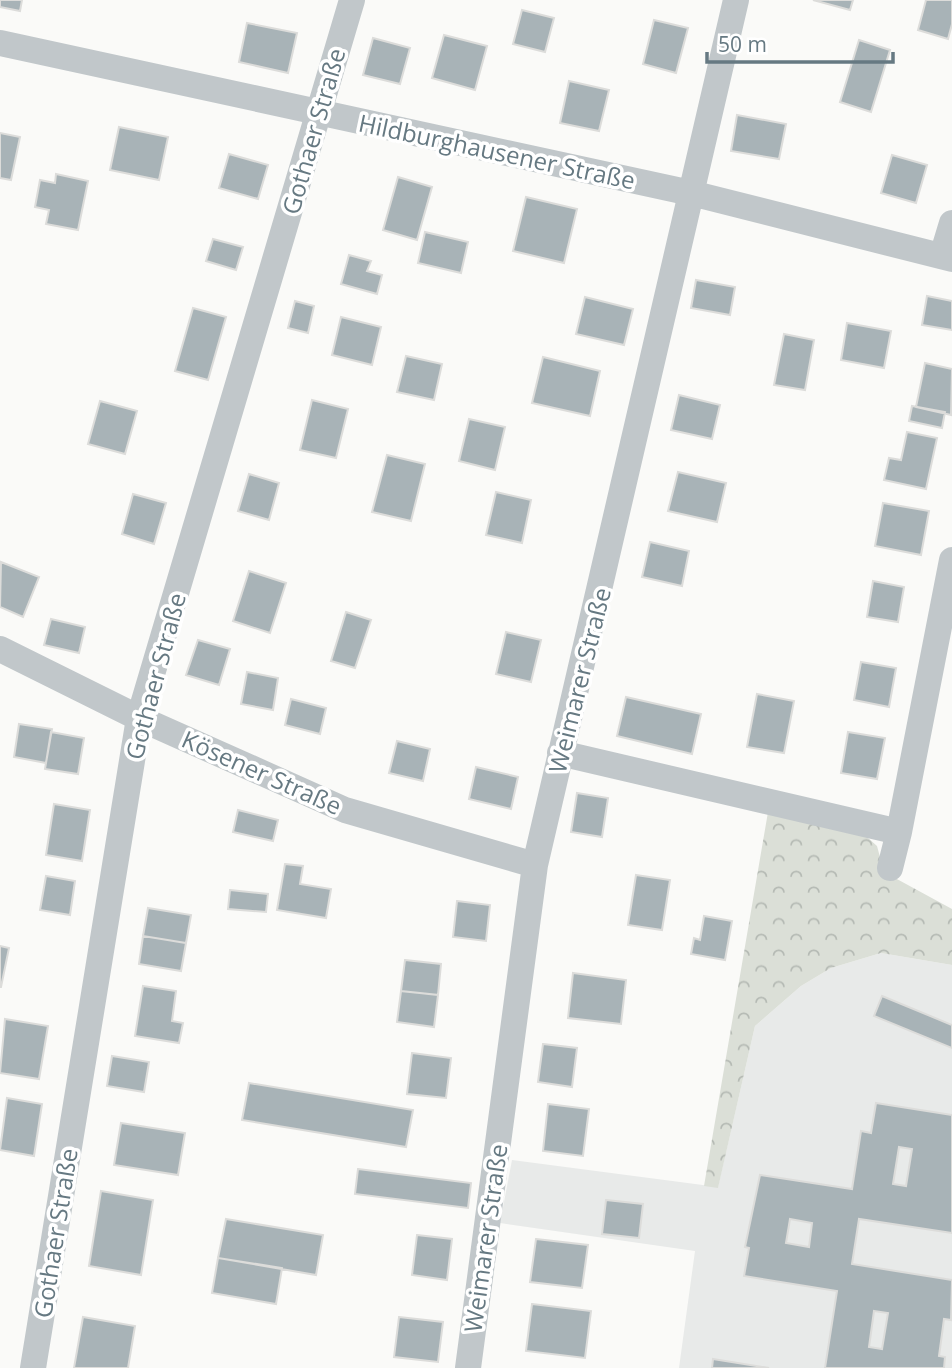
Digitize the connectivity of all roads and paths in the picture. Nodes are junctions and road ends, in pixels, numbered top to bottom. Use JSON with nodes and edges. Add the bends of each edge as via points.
{"nodes":[{"id":1,"x":352,"y":0,"type":"edge"},
{"id":2,"x":736,"y":0,"type":"edge"},
{"id":3,"x":0,"y":43,"type":"edge"},
{"id":4,"x":319,"y":113,"type":"junction"},
{"id":5,"x":691,"y":193,"type":"junction"},
{"id":6,"x":952,"y":223,"type":"edge"},
{"id":7,"x":947,"y":258,"type":"edge"},
{"id":8,"x":952,"y":560,"type":"edge"},
{"id":9,"x":0,"y":649,"type":"edge"},
{"id":10,"x":139,"y":718,"type":"junction"},
{"id":11,"x":560,"y":753,"type":"junction"},
{"id":12,"x":899,"y":832,"type":"junction"},
{"id":13,"x":535,"y":864,"type":"junction"},
{"id":14,"x":890,"y":869,"type":"dead end"},
{"id":15,"x":33,"y":1368,"type":"edge"},
{"id":16,"x":468,"y":1368,"type":"edge"}],
"edges":[{"from":1,"to":4,"type":"street","name":"Gothaer Straße"},
{"from":2,"to":5,"type":"street","name":"Weimarer Straße"},
{"from":3,"to":4,"type":"street","name":"Hildburghausener Straße"},
{"from":4,"to":5,"type":"street","name":"Hildburghausener Straße"},
{"from":4,"to":10,"type":"street","name":"Gothaer Straße"},
{"from":5,"to":7,"type":"street","name":"Hildburghausener Straße"},
{"from":5,"to":11,"type":"street","name":"Weimarer Straße"},
{"from":6,"to":7,"type":"street"},
{"from":8,"to":12,"type":"street"},
{"from":9,"to":10,"type":"street","name":"Kösener Straße"},
{"from":10,"to":13,"type":"street","name":"Kösener Straße","via":[[345,810]]},
{"from":10,"to":15,"type":"street","name":"Gothaer Straße"},
{"from":11,"to":12,"type":"street"},
{"from":11,"to":13,"type":"street","name":"Weimarer Straße"},
{"from":12,"to":14,"type":"street"},
{"from":13,"to":16,"type":"street","name":"Weimarer Straße"}]}
